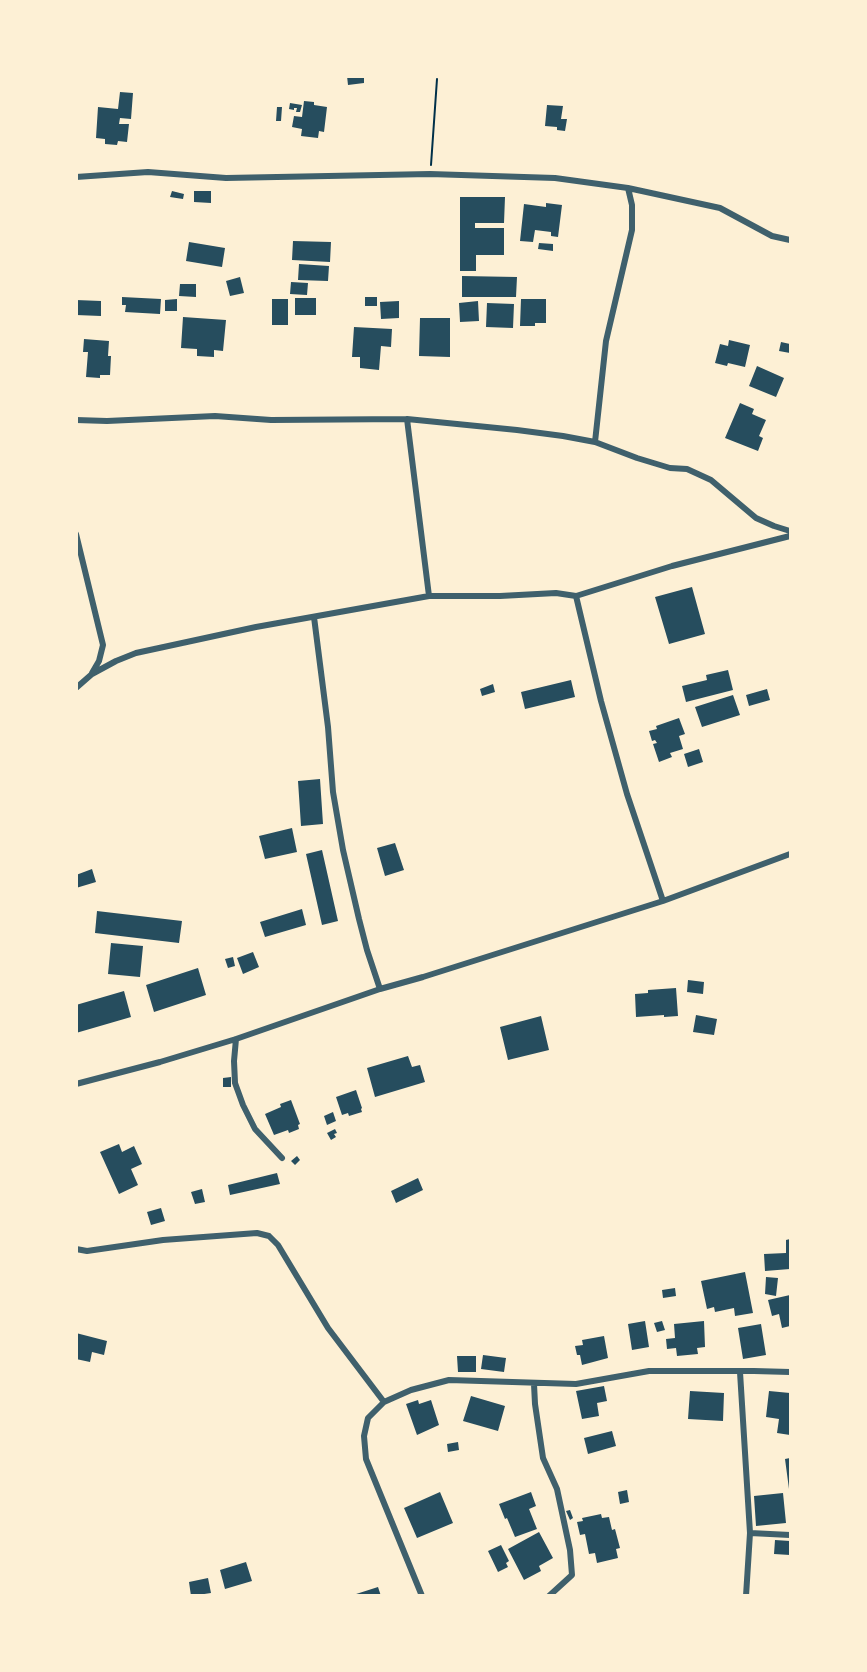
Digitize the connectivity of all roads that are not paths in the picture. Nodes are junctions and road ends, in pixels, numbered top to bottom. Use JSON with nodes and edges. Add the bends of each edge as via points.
{"nodes":[{"id":1,"x":76,"y":177,"type":"edge"},
{"id":2,"x":627,"y":188,"type":"junction"},
{"id":3,"x":790,"y":240,"type":"edge"},
{"id":4,"x":407,"y":419,"type":"junction"},
{"id":5,"x":76,"y":420,"type":"edge"},
{"id":6,"x":595,"y":442,"type":"junction"},
{"id":7,"x":790,"y":531,"type":"edge"},
{"id":8,"x":76,"y":534,"type":"edge"},
{"id":9,"x":790,"y":536,"type":"edge"},
{"id":10,"x":429,"y":596,"type":"junction"},
{"id":11,"x":576,"y":596,"type":"junction"},
{"id":12,"x":314,"y":617,"type":"junction"},
{"id":13,"x":92,"y":674,"type":"junction"},
{"id":14,"x":76,"y":688,"type":"edge"},
{"id":15,"x":790,"y":854,"type":"edge"},
{"id":16,"x":663,"y":901,"type":"junction"},
{"id":17,"x":380,"y":989,"type":"junction"},
{"id":18,"x":236,"y":1039,"type":"junction"},
{"id":19,"x":76,"y":1084,"type":"edge"},
{"id":20,"x":282,"y":1158,"type":"dead end"},
{"id":21,"x":76,"y":1249,"type":"edge"},
{"id":22,"x":740,"y":1372,"type":"junction"},
{"id":23,"x":790,"y":1372,"type":"edge"},
{"id":24,"x":534,"y":1384,"type":"junction"},
{"id":25,"x":384,"y":1402,"type":"junction"},
{"id":26,"x":750,"y":1533,"type":"junction"},
{"id":27,"x":790,"y":1535,"type":"edge"},
{"id":28,"x":422,"y":1596,"type":"edge"},
{"id":29,"x":549,"y":1596,"type":"edge"},
{"id":30,"x":746,"y":1596,"type":"edge"}],
"edges":[{"from":1,"to":2,"type":"street","via":[[148,172],[226,178],[430,174],[555,178]]},
{"from":2,"to":3,"type":"street","via":[[720,208],[772,236]]},
{"from":2,"to":6,"type":"street","via":[[632,230],[606,341]]},
{"from":4,"to":5,"type":"street","via":[[271,420],[215,416]]},
{"from":4,"to":6,"type":"street"},
{"from":4,"to":10,"type":"street"},
{"from":6,"to":7,"type":"street","via":[[670,468],[687,469],[711,480],[756,518]]},
{"from":8,"to":13,"type":"street","via":[[103,645]]},
{"from":9,"to":11,"type":"street"},
{"from":10,"to":11,"type":"street"},
{"from":10,"to":12,"type":"street"},
{"from":11,"to":16,"type":"street","via":[[627,794]]},
{"from":12,"to":13,"type":"street","via":[[136,653]]},
{"from":12,"to":17,"type":"street","via":[[343,850],[358,919]]},
{"from":13,"to":14,"type":"street"},
{"from":15,"to":16,"type":"street"},
{"from":16,"to":17,"type":"street"},
{"from":17,"to":18,"type":"street"},
{"from":18,"to":19,"type":"street"},
{"from":18,"to":20,"type":"street","via":[[235,1083],[243,1105],[255,1129]]},
{"from":21,"to":25,"type":"street","via":[[257,1233],[269,1236],[328,1328]]},
{"from":22,"to":23,"type":"street"},
{"from":22,"to":24,"type":"street","via":[[649,1371],[576,1384]]},
{"from":22,"to":26,"type":"street"},
{"from":24,"to":25,"type":"street","via":[[449,1380]]},
{"from":24,"to":29,"type":"street","via":[[543,1458],[557,1490],[572,1575]]},
{"from":25,"to":28,"type":"street","via":[[368,1418],[364,1436],[366,1459]]},
{"from":26,"to":27,"type":"street"},
{"from":26,"to":30,"type":"street"}]}
